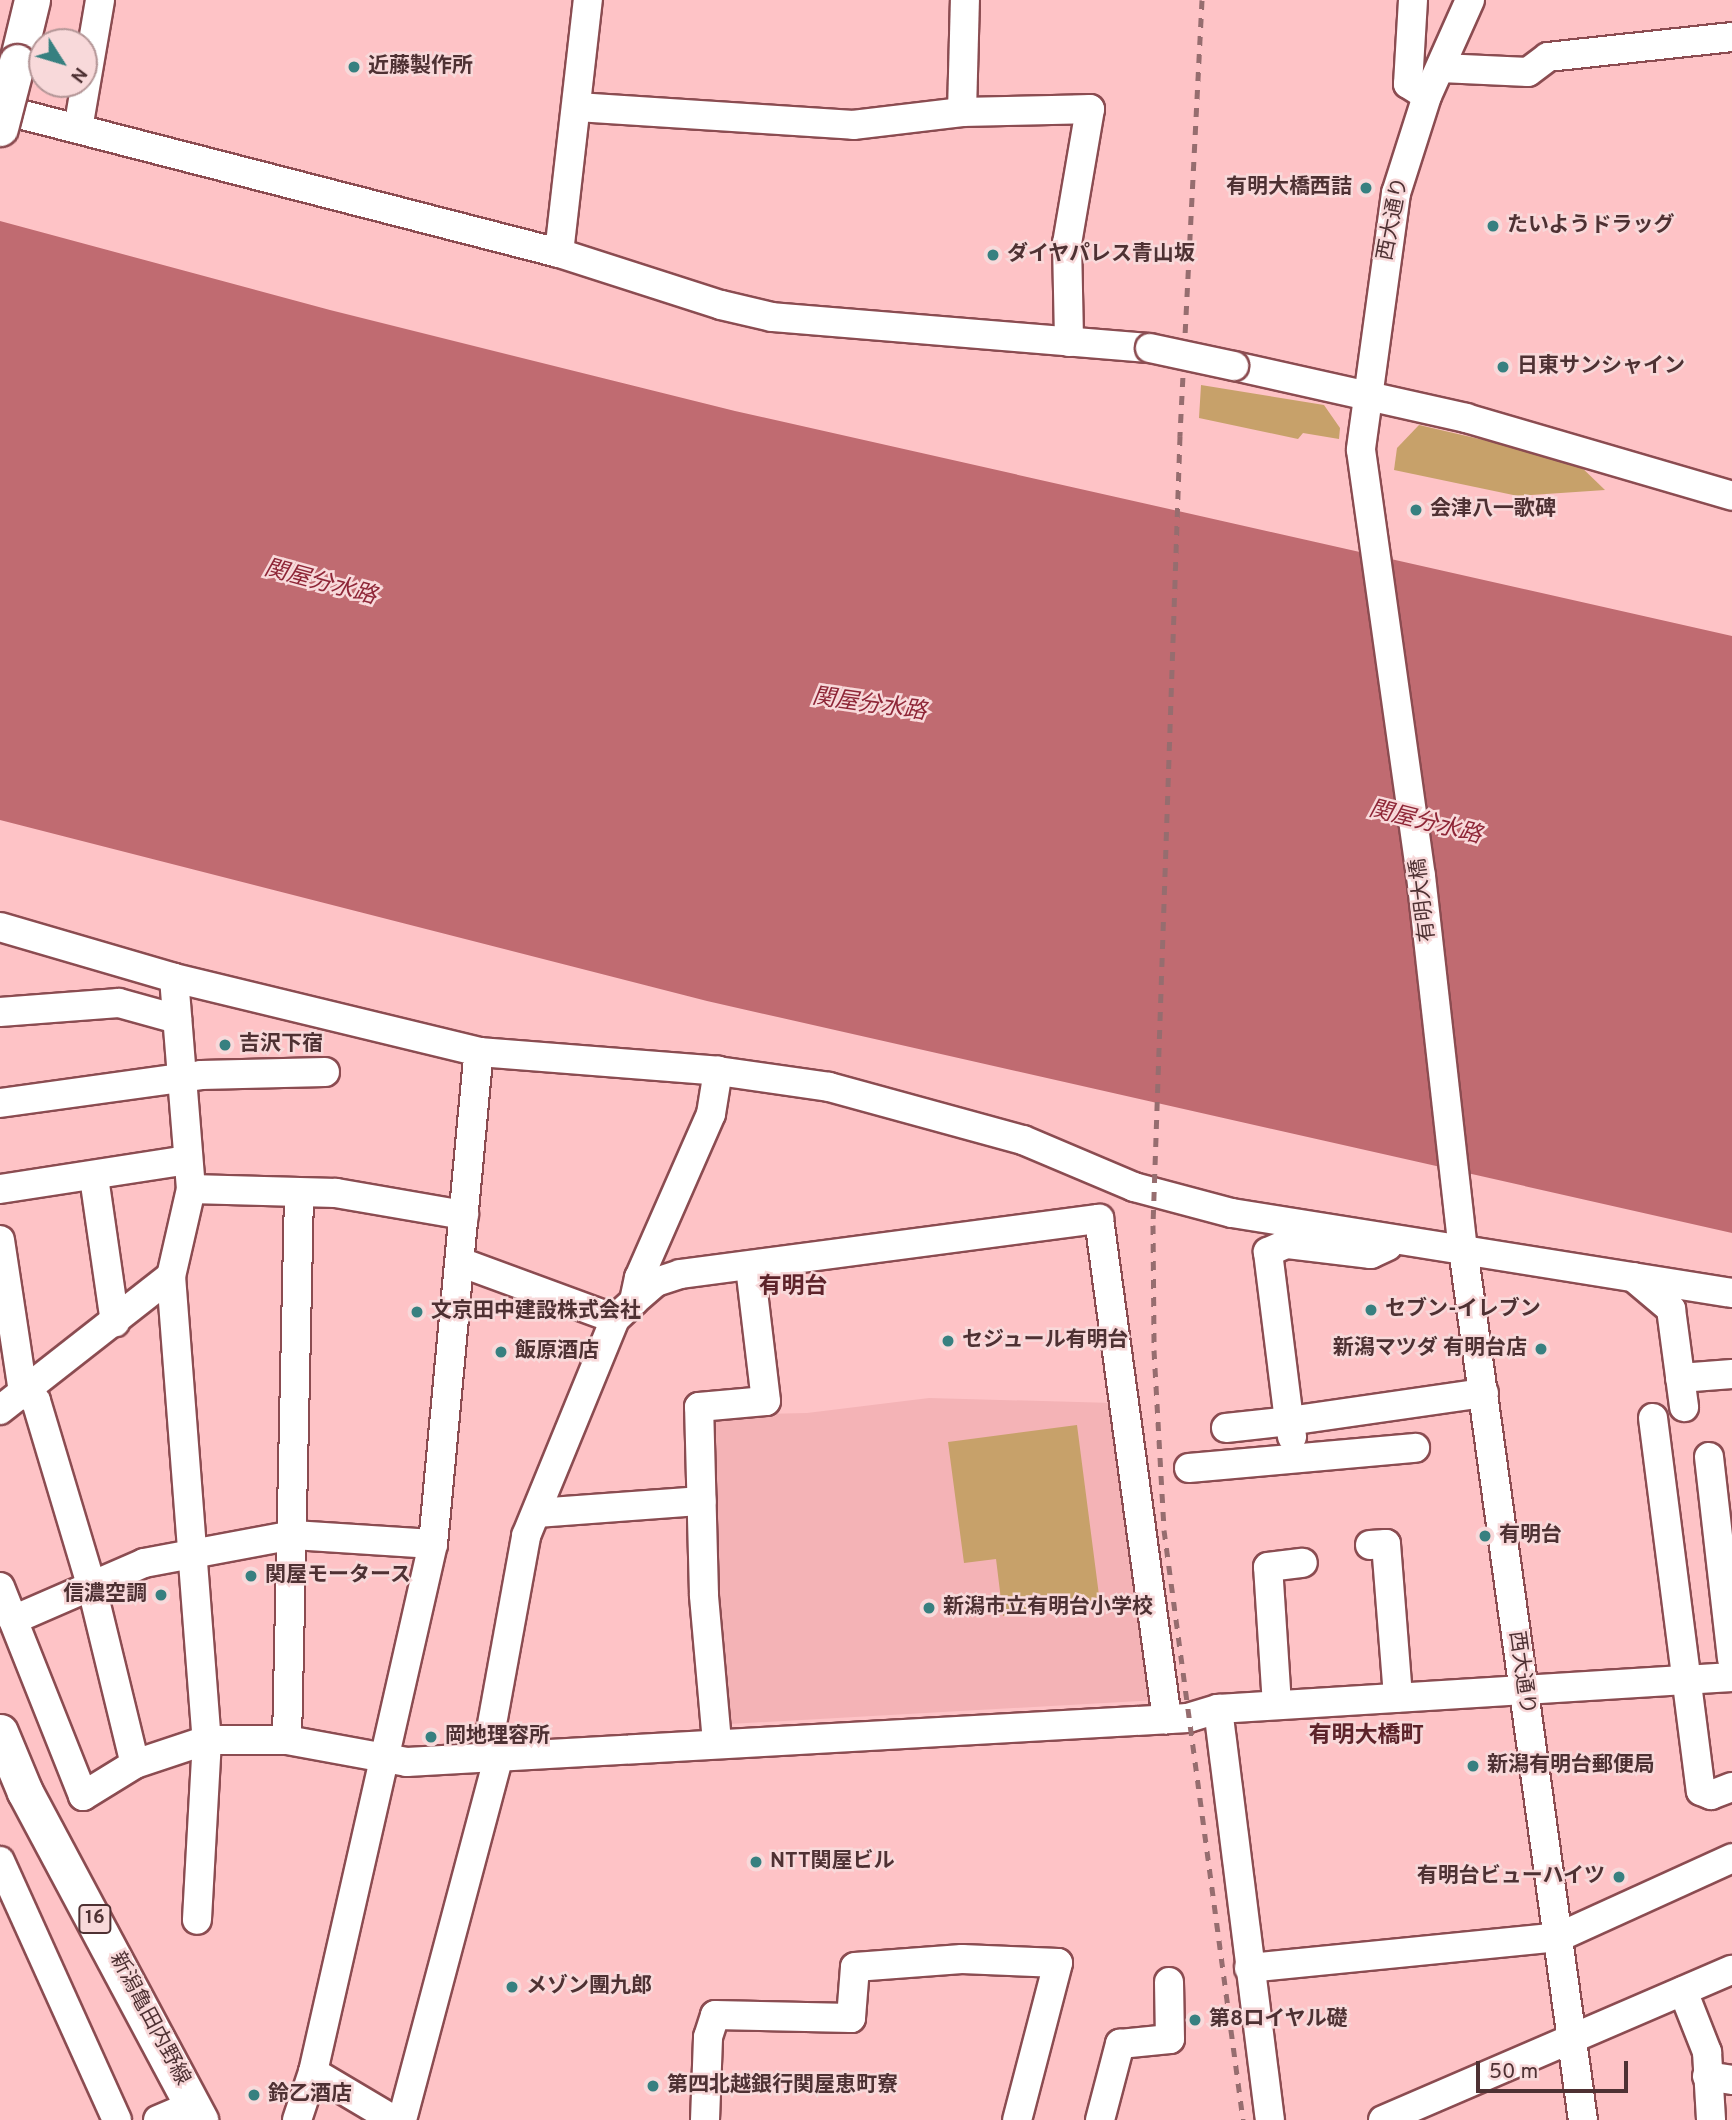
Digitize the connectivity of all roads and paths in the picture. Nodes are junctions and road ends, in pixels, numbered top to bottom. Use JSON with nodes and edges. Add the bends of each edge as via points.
{"nodes":[{"id":1,"x":32,"y":0,"type":"edge"},
{"id":2,"x":100,"y":0,"type":"edge"},
{"id":3,"x":589,"y":0,"type":"edge"},
{"id":4,"x":965,"y":0,"type":"edge"},
{"id":5,"x":1413,"y":0,"type":"edge"},
{"id":6,"x":1470,"y":0,"type":"edge"},
{"id":7,"x":1732,"y":37,"type":"edge"},
{"id":8,"x":1441,"y":68,"type":"junction"},
{"id":9,"x":1427,"y":96,"type":"junction"},
{"id":10,"x":577,"y":107,"type":"junction"},
{"id":11,"x":0,"y":109,"type":"edge"},
{"id":12,"x":962,"y":112,"type":"junction"},
{"id":13,"x":0,"y":128,"type":"edge"},
{"id":14,"x":78,"y":129,"type":"junction"},
{"id":15,"x":559,"y":253,"type":"junction"},
{"id":16,"x":1069,"y":342,"type":"junction"},
{"id":17,"x":1368,"y":400,"type":"junction"},
{"id":18,"x":1361,"y":450,"type":"joint"},
{"id":19,"x":1732,"y":496,"type":"edge"},
{"id":20,"x":0,"y":927,"type":"edge"},
{"id":21,"x":174,"y":978,"type":"junction"},
{"id":22,"x":0,"y":1012,"type":"edge"},
{"id":23,"x":177,"y":1019,"type":"junction"},
{"id":24,"x":479,"y":1052,"type":"junction"},
{"id":25,"x":718,"y":1071,"type":"junction"},
{"id":26,"x":325,"y":1072,"type":"dead end"},
{"id":27,"x":181,"y":1078,"type":"junction"},
{"id":28,"x":0,"y":1103,"type":"edge"},
{"id":29,"x":187,"y":1160,"type":"junction"},
{"id":30,"x":94,"y":1177,"type":"junction"},
{"id":31,"x":0,"y":1189,"type":"edge"},
{"id":32,"x":191,"y":1189,"type":"junction"},
{"id":33,"x":299,"y":1194,"type":"junction"},
{"id":34,"x":464,"y":1215,"type":"junction"},
{"id":35,"x":1462,"y":1238,"type":"junction"},
{"id":36,"x":0,"y":1240,"type":"edge"},
{"id":37,"x":1400,"y":1241,"type":"junction"},
{"id":38,"x":460,"y":1262,"type":"junction"},
{"id":39,"x":750,"y":1266,"type":"junction"},
{"id":40,"x":171,"y":1276,"type":"junction"},
{"id":41,"x":1633,"y":1277,"type":"junction"},
{"id":42,"x":1732,"y":1293,"type":"edge"},
{"id":43,"x":625,"y":1310,"type":"junction"},
{"id":44,"x":115,"y":1322,"type":"junction"},
{"id":45,"x":1732,"y":1374,"type":"edge"},
{"id":46,"x":1680,"y":1378,"type":"junction"},
{"id":47,"x":23,"y":1392,"type":"junction"},
{"id":48,"x":1484,"y":1394,"type":"junction"},
{"id":49,"x":1684,"y":1407,"type":"dead end"},
{"id":50,"x":0,"y":1410,"type":"edge"},
{"id":51,"x":1653,"y":1418,"type":"dead end"},
{"id":52,"x":1289,"y":1421,"type":"junction"},
{"id":53,"x":1226,"y":1428,"type":"dead end"},
{"id":54,"x":1415,"y":1448,"type":"dead end"},
{"id":55,"x":1709,"y":1457,"type":"dead end"},
{"id":56,"x":1295,"y":1459,"type":"junction"},
{"id":57,"x":1189,"y":1468,"type":"dead end"},
{"id":58,"x":702,"y":1502,"type":"junction"},
{"id":59,"x":537,"y":1513,"type":"junction"},
{"id":60,"x":293,"y":1535,"type":"junction"},
{"id":61,"x":433,"y":1544,"type":"junction"},
{"id":62,"x":1370,"y":1545,"type":"dead end"},
{"id":63,"x":196,"y":1554,"type":"junction"},
{"id":64,"x":1303,"y":1563,"type":"dead end"},
{"id":65,"x":92,"y":1584,"type":"junction"},
{"id":66,"x":0,"y":1587,"type":"edge"},
{"id":67,"x":13,"y":1620,"type":"junction"},
{"id":68,"x":1732,"y":1660,"type":"edge"},
{"id":69,"x":1732,"y":1677,"type":"edge"},
{"id":70,"x":1686,"y":1680,"type":"junction"},
{"id":71,"x":1524,"y":1690,"type":"junction"},
{"id":72,"x":1398,"y":1698,"type":"junction"},
{"id":73,"x":1277,"y":1705,"type":"junction"},
{"id":74,"x":1218,"y":1709,"type":"junction"},
{"id":75,"x":1167,"y":1719,"type":"junction"},
{"id":76,"x":0,"y":1732,"type":"edge"},
{"id":77,"x":207,"y":1740,"type":"junction"},
{"id":78,"x":287,"y":1740,"type":"junction"},
{"id":79,"x":717,"y":1742,"type":"junction"},
{"id":80,"x":492,"y":1757,"type":"junction"},
{"id":81,"x":385,"y":1760,"type":"junction"},
{"id":82,"x":135,"y":1764,"type":"junction"},
{"id":83,"x":1732,"y":1787,"type":"edge"},
{"id":84,"x":1732,"y":1858,"type":"edge"},
{"id":85,"x":0,"y":1861,"type":"edge"},
{"id":86,"x":197,"y":1920,"type":"dead end"},
{"id":87,"x":1559,"y":1937,"type":"junction"},
{"id":88,"x":1249,"y":1968,"type":"junction"},
{"id":89,"x":1732,"y":1970,"type":"edge"},
{"id":90,"x":1169,"y":1982,"type":"dead end"},
{"id":91,"x":1683,"y":1991,"type":"junction"},
{"id":92,"x":1572,"y":2036,"type":"junction"},
{"id":93,"x":313,"y":2072,"type":"junction"},
{"id":94,"x":1720,"y":2078,"type":"edge"},
{"id":95,"x":1433,"y":2109,"type":"edge"},
{"id":96,"x":197,"y":2113,"type":"edge"},
{"id":97,"x":117,"y":2120,"type":"edge"},
{"id":98,"x":158,"y":2120,"type":"edge"},
{"id":99,"x":297,"y":2120,"type":"edge"},
{"id":100,"x":394,"y":2120,"type":"edge"},
{"id":101,"x":402,"y":2120,"type":"edge"},
{"id":102,"x":705,"y":2120,"type":"edge"},
{"id":103,"x":1017,"y":2120,"type":"edge"},
{"id":104,"x":1100,"y":2120,"type":"edge"},
{"id":105,"x":1270,"y":2120,"type":"edge"},
{"id":106,"x":1383,"y":2120,"type":"edge"},
{"id":107,"x":1583,"y":2120,"type":"edge"},
{"id":108,"x":1711,"y":2120,"type":"edge"}],
"edges":[{"from":1,"to":13,"type":"main road","bridge":true},
{"from":2,"to":14,"type":"street"},
{"from":3,"to":10,"type":"street"},
{"from":4,"to":12,"type":"street"},
{"from":5,"to":9,"type":"street","via":[[1408,84]]},
{"from":6,"to":8,"type":"street","name":"西大通り"},
{"from":7,"to":8,"type":"street","via":[[1548,57],[1528,72]]},
{"from":8,"to":9,"type":"street","name":"西大通り"},
{"from":9,"to":17,"type":"street","name":"西大通り","via":[[1396,193]]},
{"from":10,"to":12,"type":"street","via":[[853,125]]},
{"from":10,"to":15,"type":"street"},
{"from":11,"to":14,"type":"street"},
{"from":12,"to":16,"type":"street","via":[[1090,109],[1067,243]]},
{"from":14,"to":15,"type":"street"},
{"from":15,"to":16,"type":"street","via":[[772,317]]},
{"from":16,"to":17,"type":"street","bridge":true,"via":[[1150,348]]},
{"from":17,"to":18,"type":"street","name":"西大通り"},
{"from":17,"to":19,"type":"street","via":[[1466,418]]},
{"from":18,"to":35,"type":"street","name":"有明大橋","via":[[1396,686]]},
{"from":20,"to":21,"type":"street"},
{"from":21,"to":23,"type":"street"},
{"from":21,"to":24,"type":"street"},
{"from":22,"to":23,"type":"street","via":[[119,1003]]},
{"from":23,"to":27,"type":"street"},
{"from":24,"to":25,"type":"street"},
{"from":24,"to":34,"type":"street"},
{"from":25,"to":37,"type":"street","via":[[829,1087],[1023,1140],[1134,1186],[1232,1213]]},
{"from":25,"to":43,"type":"street","via":[[711,1114]]},
{"from":26,"to":27,"type":"street"},
{"from":27,"to":28,"type":"street"},
{"from":27,"to":29,"type":"street"},
{"from":29,"to":30,"type":"street"},
{"from":29,"to":32,"type":"street"},
{"from":30,"to":31,"type":"street"},
{"from":30,"to":44,"type":"street"},
{"from":32,"to":33,"type":"street"},
{"from":32,"to":40,"type":"street"},
{"from":33,"to":34,"type":"street","via":[[336,1193]]},
{"from":33,"to":60,"type":"street"},
{"from":34,"to":38,"type":"street"},
{"from":35,"to":37,"type":"street"},
{"from":35,"to":41,"type":"street"},
{"from":35,"to":48,"type":"street","name":"西大通り"},
{"from":36,"to":47,"type":"street"},
{"from":37,"to":52,"type":"street","via":[[1371,1254],[1286,1244],[1268,1252]]},
{"from":38,"to":43,"type":"street"},
{"from":38,"to":61,"type":"street"},
{"from":39,"to":43,"type":"street","via":[[680,1274],[656,1282]]},
{"from":39,"to":58,"type":"street","via":[[766,1401],[699,1407]]},
{"from":39,"to":75,"type":"street","via":[[1098,1219]]},
{"from":40,"to":44,"type":"street"},
{"from":40,"to":63,"type":"street"},
{"from":41,"to":42,"type":"street"},
{"from":41,"to":46,"type":"street","via":[[1671,1309]]},
{"from":43,"to":59,"type":"street"},
{"from":44,"to":47,"type":"street"},
{"from":45,"to":46,"type":"street"},
{"from":46,"to":49,"type":"street"},
{"from":47,"to":50,"type":"street"},
{"from":47,"to":65,"type":"street","via":[[36,1401]]},
{"from":48,"to":52,"type":"street"},
{"from":48,"to":71,"type":"street","name":"西大通り"},
{"from":51,"to":70,"type":"street"},
{"from":52,"to":53,"type":"street"},
{"from":52,"to":56,"type":"street"},
{"from":54,"to":56,"type":"street"},
{"from":55,"to":68,"type":"street"},
{"from":56,"to":57,"type":"street"},
{"from":58,"to":59,"type":"street"},
{"from":58,"to":79,"type":"street","via":[[704,1595]]},
{"from":59,"to":80,"type":"street","via":[[526,1536]]},
{"from":60,"to":61,"type":"street"},
{"from":60,"to":63,"type":"street"},
{"from":60,"to":78,"type":"street"},
{"from":61,"to":81,"type":"street"},
{"from":62,"to":72,"type":"street","via":[[1386,1544]]},
{"from":63,"to":65,"type":"street","via":[[144,1563]]},
{"from":63,"to":77,"type":"street"},
{"from":64,"to":73,"type":"street","via":[[1268,1567]]},
{"from":65,"to":67,"type":"street"},
{"from":65,"to":82,"type":"street"},
{"from":66,"to":67,"type":"street"},
{"from":67,"to":82,"type":"street","via":[[83,1796]]},
{"from":69,"to":70,"type":"street"},
{"from":70,"to":71,"type":"street"},
{"from":70,"to":83,"type":"street","via":[[1701,1791],[1711,1796]]},
{"from":71,"to":72,"type":"street"},
{"from":71,"to":87,"type":"street","name":"西大通り"},
{"from":72,"to":73,"type":"street"},
{"from":73,"to":74,"type":"street"},
{"from":74,"to":75,"type":"street"},
{"from":74,"to":88,"type":"street"},
{"from":75,"to":79,"type":"street"},
{"from":76,"to":96,"type":"main road","name":"新潟亀田内野線","number":"16","via":[[25,1792]]},
{"from":77,"to":78,"type":"street"},
{"from":77,"to":82,"type":"street"},
{"from":77,"to":86,"type":"street"},
{"from":78,"to":81,"type":"street"},
{"from":79,"to":80,"type":"street"},
{"from":80,"to":81,"type":"street"},
{"from":80,"to":101,"type":"street"},
{"from":81,"to":93,"type":"street"},
{"from":84,"to":87,"type":"street"},
{"from":85,"to":97,"type":"street"},
{"from":87,"to":88,"type":"street"},
{"from":87,"to":92,"type":"street","name":"西大通り"},
{"from":88,"to":105,"type":"street"},
{"from":89,"to":91,"type":"street"},
{"from":90,"to":104,"type":"street","via":[[1170,2039],[1120,2044]]},
{"from":91,"to":92,"type":"street"},
{"from":91,"to":94,"type":"street"},
{"from":92,"to":95,"type":"street"},
{"from":92,"to":107,"type":"street","name":"西大通り"},
{"from":93,"to":99,"type":"street"},
{"from":93,"to":100,"type":"street"},
{"from":94,"to":108,"type":"street"},
{"from":95,"to":106,"type":"street"},
{"from":96,"to":98,"type":"street"},
{"from":102,"to":103,"type":"street","via":[[708,2037],[715,2015],[851,2018],[855,1967],[962,1959],[1058,1963]]}]}
